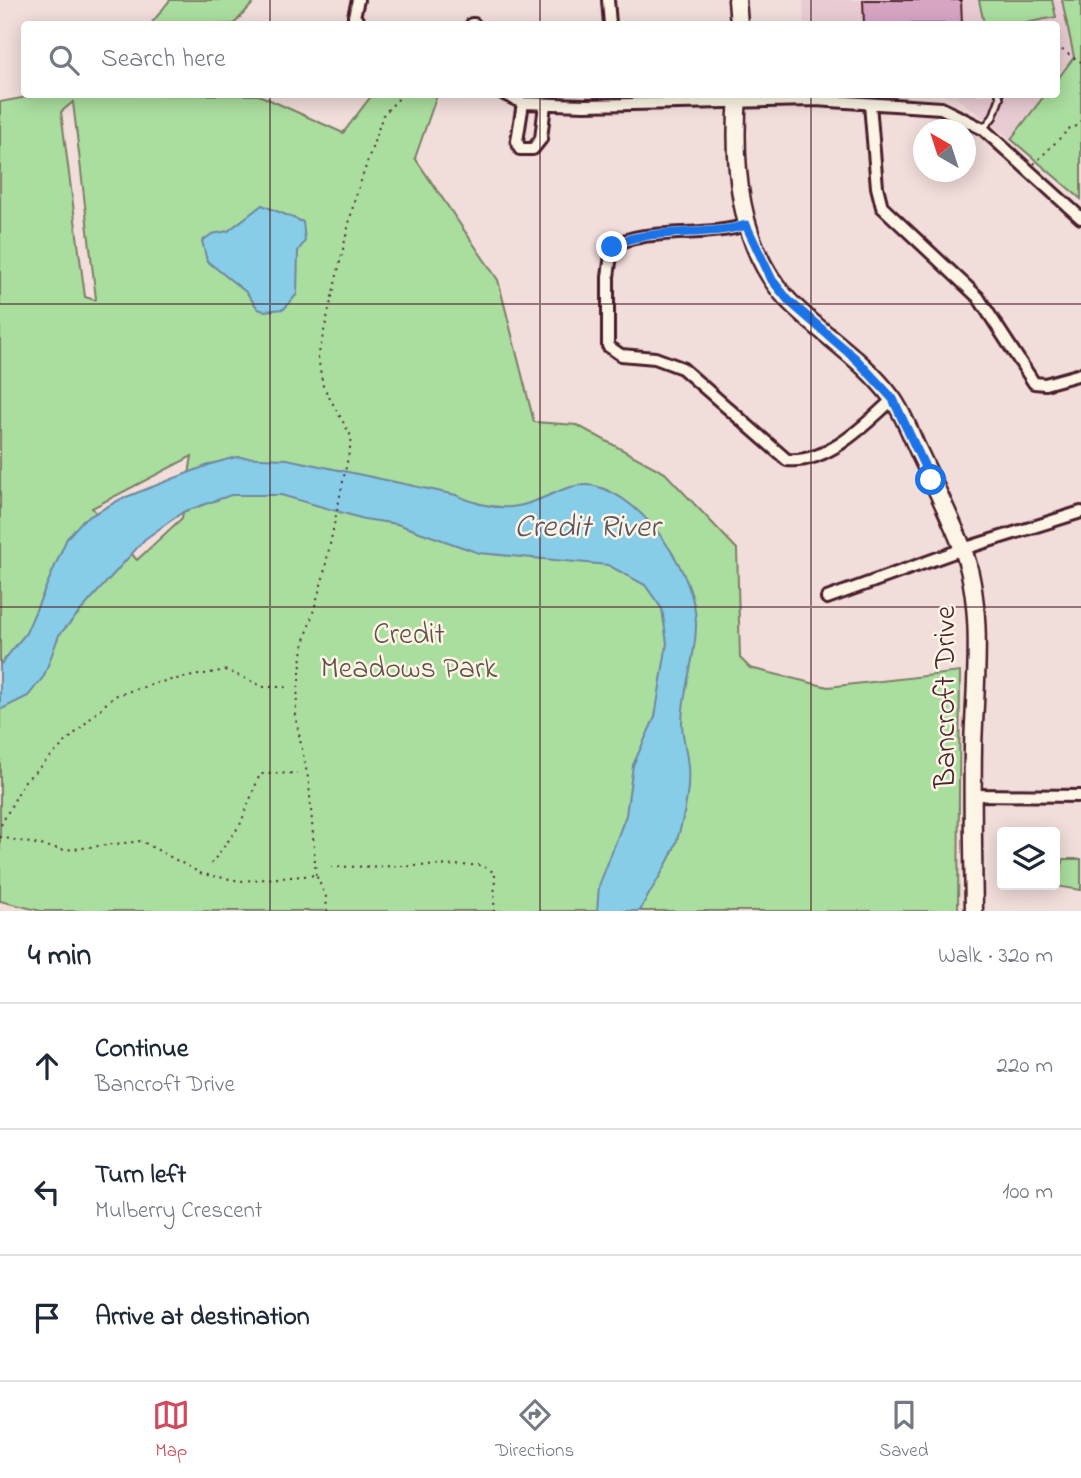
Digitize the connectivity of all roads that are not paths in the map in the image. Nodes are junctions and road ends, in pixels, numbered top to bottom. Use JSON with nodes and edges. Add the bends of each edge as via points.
{"nodes":[{"id":1,"x":358,"y":0,"type":"edge"},
{"id":2,"x":608,"y":0,"type":"edge"},
{"id":3,"x":737,"y":0,"type":"edge"},
{"id":4,"x":358,"y":21,"type":"edge"},
{"id":5,"x":610,"y":21,"type":"edge"},
{"id":6,"x":739,"y":21,"type":"edge"},
{"id":7,"x":512,"y":98,"type":"edge"},
{"id":8,"x":1000,"y":98,"type":"edge"},
{"id":9,"x":737,"y":99,"type":"edge"},
{"id":10,"x":870,"y":99,"type":"edge"},
{"id":11,"x":612,"y":100,"type":"edge"},
{"id":12,"x":523,"y":103,"type":"junction"},
{"id":13,"x":545,"y":104,"type":"junction"},
{"id":14,"x":983,"y":129,"type":"junction"},
{"id":15,"x":1081,"y":218,"type":"edge"},
{"id":16,"x":746,"y":225,"type":"junction"},
{"id":17,"x":1081,"y":374,"type":"edge"},
{"id":18,"x":893,"y":399,"type":"junction"},
{"id":19,"x":1081,"y":512,"type":"edge"},
{"id":20,"x":963,"y":549,"type":"junction"},
{"id":21,"x":827,"y":598,"type":"dead end"},
{"id":22,"x":972,"y":794,"type":"junction"},
{"id":23,"x":1081,"y":796,"type":"edge"},
{"id":24,"x":974,"y":911,"type":"edge"}],
"edges":[{"from":1,"to":4,"type":"street","via":[[354,16]]},
{"from":2,"to":5,"type":"street"},
{"from":3,"to":6,"type":"street"},
{"from":7,"to":12,"type":"street"},
{"from":8,"to":14,"type":"lane"},
{"from":9,"to":10,"type":"street"},
{"from":9,"to":11,"type":"street"},
{"from":9,"to":16,"type":"street","name":"Bancroft Drive"},
{"from":10,"to":14,"type":"street","via":[[942,107]]},
{"from":10,"to":17,"type":"street","via":[[882,207],[978,297],[1034,383]]},
{"from":11,"to":13,"type":"street"},
{"from":12,"to":13,"type":"street"},
{"from":12,"to":13,"type":"street","via":[[517,141],[520,149],[533,149],[541,139]]},
{"from":14,"to":15,"type":"street"},
{"from":16,"to":18,"type":"street","name":"Bancroft Drive","via":[[772,280],[789,301],[856,359]]},
{"from":16,"to":18,"type":"street","via":[[700,234],[624,238],[612,247],[608,346],[621,355],[654,358],[682,368],[787,460],[822,454]]},
{"from":18,"to":20,"type":"street","name":"Bancroft Drive"},
{"from":19,"to":20,"type":"street"},
{"from":20,"to":21,"type":"street"},
{"from":20,"to":22,"type":"street","name":"Bancroft Drive","via":[[977,646]]},
{"from":22,"to":23,"type":"street"},
{"from":22,"to":24,"type":"street","name":"Bancroft Drive"}]}
